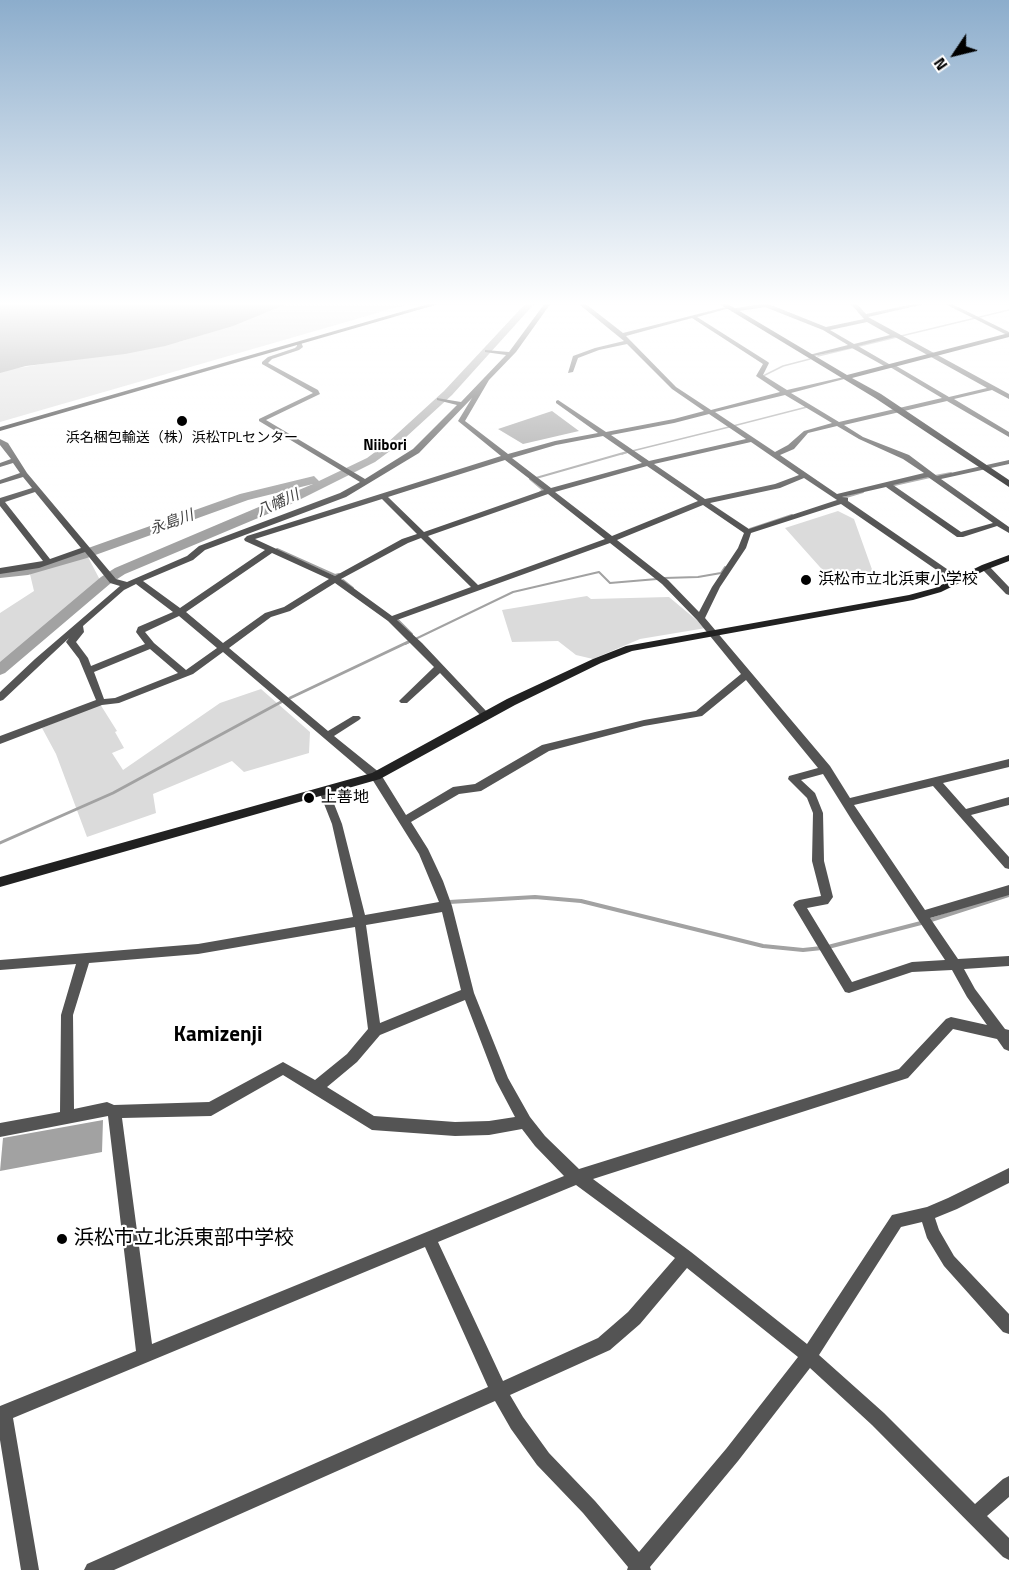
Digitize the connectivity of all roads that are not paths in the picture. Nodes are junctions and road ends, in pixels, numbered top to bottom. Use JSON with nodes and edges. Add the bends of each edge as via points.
{"nodes":[{"id":1,"x":183,"y":376,"type":"edge"},
{"id":2,"x":289,"y":376,"type":"edge"},
{"id":3,"x":489,"y":376,"type":"edge"},
{"id":4,"x":662,"y":376,"type":"edge"},
{"id":5,"x":759,"y":376,"type":"edge"},
{"id":6,"x":910,"y":376,"type":"edge"},
{"id":7,"x":971,"y":376,"type":"edge"},
{"id":8,"x":846,"y":377,"type":"joint"},
{"id":9,"x":486,"y":380,"type":"junction"},
{"id":10,"x":993,"y":388,"type":"junction"},
{"id":11,"x":1009,"y":390,"type":"edge"},
{"id":12,"x":784,"y":392,"type":"junction"},
{"id":13,"x":1001,"y":392,"type":"junction"},
{"id":14,"x":1009,"y":397,"type":"edge"},
{"id":15,"x":950,"y":398,"type":"junction"},
{"id":16,"x":439,"y":399,"type":"dead end"},
{"id":17,"x":558,"y":402,"type":"dead end"},
{"id":18,"x":462,"y":404,"type":"junction"},
{"id":19,"x":900,"y":410,"type":"junction"},
{"id":20,"x":708,"y":411,"type":"junction"},
{"id":21,"x":836,"y":424,"type":"junction"},
{"id":22,"x":0,"y":429,"type":"edge"},
{"id":23,"x":603,"y":434,"type":"junction"},
{"id":24,"x":1009,"y":435,"type":"edge"},
{"id":25,"x":752,"y":440,"type":"junction"},
{"id":26,"x":0,"y":441,"type":"edge"},
{"id":27,"x":775,"y":455,"type":"junction"},
{"id":28,"x":506,"y":456,"type":"junction"},
{"id":29,"x":16,"y":460,"type":"junction"},
{"id":30,"x":1009,"y":462,"type":"edge"},
{"id":31,"x":646,"y":464,"type":"junction"},
{"id":32,"x":0,"y":465,"type":"edge"},
{"id":33,"x":986,"y":468,"type":"junction"},
{"id":34,"x":24,"y":474,"type":"junction"},
{"id":35,"x":805,"y":475,"type":"junction"},
{"id":36,"x":933,"y":476,"type":"junction"},
{"id":37,"x":0,"y":482,"type":"edge"},
{"id":38,"x":365,"y":482,"type":"junction"},
{"id":39,"x":1009,"y":484,"type":"edge"},
{"id":40,"x":889,"y":485,"type":"junction"},
{"id":41,"x":36,"y":489,"type":"junction"},
{"id":42,"x":549,"y":491,"type":"junction"},
{"id":43,"x":383,"y":496,"type":"junction"},
{"id":44,"x":842,"y":498,"type":"junction"},
{"id":45,"x":0,"y":501,"type":"edge"},
{"id":46,"x":703,"y":502,"type":"junction"},
{"id":47,"x":9,"y":512,"type":"junction"},
{"id":48,"x":0,"y":515,"type":"edge"},
{"id":49,"x":997,"y":524,"type":"junction"},
{"id":50,"x":1009,"y":531,"type":"edge"},
{"id":51,"x":748,"y":532,"type":"junction"},
{"id":52,"x":423,"y":535,"type":"junction"},
{"id":53,"x":248,"y":539,"type":"junction"},
{"id":54,"x":610,"y":540,"type":"junction"},
{"id":55,"x":271,"y":550,"type":"junction"},
{"id":56,"x":88,"y":551,"type":"junction"},
{"id":57,"x":190,"y":558,"type":"junction"},
{"id":58,"x":1009,"y":558,"type":"edge"},
{"id":59,"x":0,"y":562,"type":"edge"},
{"id":60,"x":48,"y":562,"type":"junction"},
{"id":61,"x":985,"y":567,"type":"junction"},
{"id":62,"x":3,"y":571,"type":"edge"},
{"id":63,"x":335,"y":579,"type":"junction"},
{"id":64,"x":957,"y":580,"type":"junction"},
{"id":65,"x":132,"y":583,"type":"junction"},
{"id":66,"x":476,"y":587,"type":"junction"},
{"id":67,"x":1009,"y":592,"type":"edge"},
{"id":68,"x":180,"y":612,"type":"junction"},
{"id":69,"x":700,"y":618,"type":"junction"},
{"id":70,"x":391,"y":619,"type":"junction"},
{"id":71,"x":79,"y":624,"type":"junction"},
{"id":72,"x":712,"y":632,"type":"junction"},
{"id":73,"x":152,"y":645,"type":"junction"},
{"id":74,"x":223,"y":647,"type":"junction"},
{"id":75,"x":440,"y":667,"type":"junction"},
{"id":76,"x":88,"y":671,"type":"junction"},
{"id":77,"x":747,"y":674,"type":"junction"},
{"id":78,"x":184,"y":675,"type":"junction"},
{"id":79,"x":0,"y":698,"type":"edge"},
{"id":80,"x":404,"y":701,"type":"dead end"},
{"id":81,"x":101,"y":702,"type":"junction"},
{"id":82,"x":486,"y":715,"type":"junction"},
{"id":83,"x":356,"y":718,"type":"dead end"},
{"id":84,"x":327,"y":736,"type":"junction"},
{"id":85,"x":0,"y":740,"type":"edge"},
{"id":86,"x":1009,"y":763,"type":"edge"},
{"id":87,"x":826,"y":769,"type":"junction"},
{"id":88,"x":376,"y":776,"type":"junction"},
{"id":89,"x":937,"y":783,"type":"junction"},
{"id":90,"x":324,"y":791,"type":"junction"},
{"id":91,"x":1009,"y":801,"type":"edge"},
{"id":92,"x":848,"y":803,"type":"junction"},
{"id":93,"x":964,"y":813,"type":"junction"},
{"id":94,"x":404,"y":821,"type":"junction"},
{"id":95,"x":1009,"y":865,"type":"edge"},
{"id":96,"x":0,"y":882,"type":"edge"},
{"id":97,"x":1009,"y":890,"type":"edge"},
{"id":98,"x":446,"y":906,"type":"junction"},
{"id":99,"x":923,"y":915,"type":"junction"},
{"id":100,"x":360,"y":921,"type":"junction"},
{"id":101,"x":84,"y":958,"type":"junction"},
{"id":102,"x":1009,"y":961,"type":"edge"},
{"id":103,"x":955,"y":964,"type":"junction"},
{"id":104,"x":0,"y":965,"type":"edge"},
{"id":105,"x":468,"y":993,"type":"junction"},
{"id":106,"x":375,"y":1031,"type":"junction"},
{"id":107,"x":1007,"y":1039,"type":"edge"},
{"id":108,"x":317,"y":1087,"type":"junction"},
{"id":109,"x":114,"y":1112,"type":"junction"},
{"id":110,"x":67,"y":1117,"type":"junction"},
{"id":111,"x":525,"y":1122,"type":"junction"},
{"id":112,"x":0,"y":1130,"type":"edge"},
{"id":113,"x":1009,"y":1176,"type":"edge"},
{"id":114,"x":578,"y":1177,"type":"junction"},
{"id":115,"x":927,"y":1214,"type":"junction"},
{"id":116,"x":429,"y":1239,"type":"junction"},
{"id":117,"x":686,"y":1257,"type":"junction"},
{"id":118,"x":1009,"y":1326,"type":"edge"},
{"id":119,"x":145,"y":1356,"type":"junction"},
{"id":120,"x":809,"y":1356,"type":"junction"},
{"id":121,"x":499,"y":1392,"type":"junction"},
{"id":122,"x":2,"y":1414,"type":"edge"},
{"id":123,"x":1009,"y":1485,"type":"edge"},
{"id":124,"x":974,"y":1516,"type":"junction"},
{"id":125,"x":1009,"y":1551,"type":"edge"},
{"id":126,"x":639,"y":1569,"type":"edge"},
{"id":127,"x":30,"y":1570,"type":"edge"},
{"id":128,"x":93,"y":1570,"type":"edge"}],
"edges":[{"from":1,"to":22,"type":"street"},
{"from":2,"to":38,"type":"street","via":[[317,394],[261,420]]},
{"from":3,"to":9,"type":"street"},
{"from":4,"to":20,"type":"street"},
{"from":5,"to":12,"type":"street"},
{"from":6,"to":15,"type":"street"},
{"from":7,"to":10,"type":"street"},
{"from":8,"to":12,"type":"street"},
{"from":8,"to":19,"type":"street"},
{"from":9,"to":18,"type":"street"},
{"from":9,"to":28,"type":"street","via":[[461,421]]},
{"from":10,"to":13,"type":"street"},
{"from":10,"to":15,"type":"street"},
{"from":11,"to":13,"type":"street"},
{"from":12,"to":20,"type":"street"},
{"from":12,"to":21,"type":"street"},
{"from":13,"to":14,"type":"street"},
{"from":15,"to":19,"type":"street"},
{"from":15,"to":24,"type":"street"},
{"from":16,"to":18,"type":"street"},
{"from":17,"to":23,"type":"street"},
{"from":18,"to":38,"type":"street","via":[[416,451]]},
{"from":19,"to":21,"type":"street"},
{"from":19,"to":33,"type":"street"},
{"from":20,"to":23,"type":"street"},
{"from":20,"to":25,"type":"street"},
{"from":21,"to":27,"type":"street","via":[[806,432],[791,447]]},
{"from":21,"to":36,"type":"street","via":[[906,457]]},
{"from":23,"to":28,"type":"street"},
{"from":23,"to":31,"type":"street"},
{"from":25,"to":27,"type":"street"},
{"from":25,"to":31,"type":"street"},
{"from":26,"to":29,"type":"street"},
{"from":27,"to":35,"type":"street"},
{"from":28,"to":42,"type":"street"},
{"from":28,"to":43,"type":"street"},
{"from":29,"to":32,"type":"street"},
{"from":29,"to":34,"type":"street"},
{"from":30,"to":33,"type":"street"},
{"from":31,"to":42,"type":"street"},
{"from":31,"to":46,"type":"street"},
{"from":33,"to":36,"type":"street"},
{"from":33,"to":39,"type":"street"},
{"from":34,"to":37,"type":"street"},
{"from":34,"to":41,"type":"street"},
{"from":35,"to":44,"type":"street"},
{"from":35,"to":46,"type":"street","via":[[777,486]]},
{"from":36,"to":40,"type":"street"},
{"from":36,"to":49,"type":"street"},
{"from":38,"to":57,"type":"street","via":[[325,504],[202,548]]},
{"from":40,"to":44,"type":"street"},
{"from":40,"to":49,"type":"street","via":[[960,535]]},
{"from":41,"to":45,"type":"street"},
{"from":41,"to":56,"type":"street"},
{"from":42,"to":52,"type":"street"},
{"from":42,"to":54,"type":"street"},
{"from":43,"to":52,"type":"street"},
{"from":43,"to":53,"type":"street"},
{"from":44,"to":51,"type":"street"},
{"from":44,"to":64,"type":"street"},
{"from":45,"to":47,"type":"street"},
{"from":46,"to":51,"type":"street"},
{"from":46,"to":54,"type":"street"},
{"from":47,"to":48,"type":"street"},
{"from":47,"to":60,"type":"street"},
{"from":49,"to":50,"type":"street"},
{"from":51,"to":69,"type":"street"},
{"from":52,"to":63,"type":"street"},
{"from":52,"to":66,"type":"street"},
{"from":53,"to":55,"type":"street"},
{"from":53,"to":57,"type":"street"},
{"from":54,"to":66,"type":"street"},
{"from":54,"to":69,"type":"street","via":[[660,578]]},
{"from":55,"to":63,"type":"street"},
{"from":55,"to":68,"type":"street"},
{"from":56,"to":60,"type":"street"},
{"from":56,"to":65,"type":"street","via":[[110,578]]},
{"from":57,"to":65,"type":"street"},
{"from":58,"to":61,"type":"street"},
{"from":59,"to":62,"type":"street"},
{"from":60,"to":62,"type":"street"},
{"from":61,"to":64,"type":"street"},
{"from":61,"to":67,"type":"street"},
{"from":63,"to":70,"type":"street"},
{"from":63,"to":74,"type":"street","via":[[287,609],[268,615]]},
{"from":64,"to":72,"type":"street","via":[[910,598]]},
{"from":65,"to":68,"type":"street"},
{"from":65,"to":71,"type":"street"},
{"from":66,"to":70,"type":"street"},
{"from":68,"to":73,"type":"street","via":[[141,629]]},
{"from":68,"to":74,"type":"street"},
{"from":69,"to":72,"type":"street"},
{"from":70,"to":75,"type":"street"},
{"from":71,"to":76,"type":"street","via":[[80,632],[71,642]]},
{"from":71,"to":79,"type":"street"},
{"from":72,"to":77,"type":"street"},
{"from":72,"to":82,"type":"street","via":[[615,653]]},
{"from":73,"to":76,"type":"street"},
{"from":73,"to":78,"type":"street"},
{"from":74,"to":78,"type":"street"},
{"from":74,"to":84,"type":"street"},
{"from":75,"to":80,"type":"street"},
{"from":75,"to":82,"type":"street"},
{"from":76,"to":81,"type":"street"},
{"from":77,"to":87,"type":"street"},
{"from":77,"to":94,"type":"street","via":[[699,714],[644,723],[546,748],[477,788],[457,790]]},
{"from":78,"to":81,"type":"street","via":[[116,701]]},
{"from":81,"to":85,"type":"street"},
{"from":82,"to":88,"type":"street"},
{"from":83,"to":84,"type":"street"},
{"from":84,"to":88,"type":"street"},
{"from":86,"to":89,"type":"street"},
{"from":87,"to":92,"type":"street"},
{"from":87,"to":103,"type":"street","via":[[793,779],[811,796],[818,813],[818,861],[827,897],[824,901],[799,905],[849,988],[912,967]]},
{"from":88,"to":90,"type":"street"},
{"from":88,"to":94,"type":"street"},
{"from":89,"to":92,"type":"street"},
{"from":89,"to":93,"type":"street"},
{"from":90,"to":96,"type":"street"},
{"from":90,"to":100,"type":"street","via":[[337,825]]},
{"from":91,"to":93,"type":"street"},
{"from":92,"to":99,"type":"street"},
{"from":93,"to":95,"type":"street"},
{"from":94,"to":98,"type":"street","via":[[424,852]]},
{"from":97,"to":99,"type":"street"},
{"from":98,"to":100,"type":"street"},
{"from":98,"to":105,"type":"street"},
{"from":99,"to":103,"type":"street"},
{"from":100,"to":101,"type":"street","via":[[198,949]]},
{"from":100,"to":106,"type":"street"},
{"from":101,"to":104,"type":"street"},
{"from":101,"to":110,"type":"street","via":[[67,1016]]},
{"from":102,"to":103,"type":"street"},
{"from":103,"to":107,"type":"street","via":[[971,993]]},
{"from":105,"to":106,"type":"street"},
{"from":105,"to":111,"type":"street","via":[[503,1081]]},
{"from":106,"to":108,"type":"street","via":[[352,1058]]},
{"from":107,"to":114,"type":"street","via":[[951,1023],[903,1074]]},
{"from":108,"to":109,"type":"street","via":[[284,1068],[211,1109]]},
{"from":108,"to":111,"type":"street","via":[[372,1123],[454,1129]]},
{"from":109,"to":110,"type":"street","via":[[107,1109]]},
{"from":109,"to":119,"type":"street"},
{"from":110,"to":112,"type":"street"},
{"from":111,"to":114,"type":"street"},
{"from":113,"to":115,"type":"street"},
{"from":114,"to":116,"type":"street"},
{"from":114,"to":117,"type":"street"},
{"from":115,"to":118,"type":"street","via":[[932,1233],[949,1261]]},
{"from":115,"to":120,"type":"street","via":[[897,1220]]},
{"from":116,"to":119,"type":"street"},
{"from":116,"to":121,"type":"street"},
{"from":117,"to":120,"type":"street"},
{"from":117,"to":121,"type":"street","via":[[634,1318],[604,1344]]},
{"from":119,"to":122,"type":"street"},
{"from":120,"to":124,"type":"street"},
{"from":120,"to":126,"type":"street"},
{"from":121,"to":126,"type":"street","via":[[543,1459],[590,1507]]},
{"from":121,"to":128,"type":"street"},
{"from":122,"to":127,"type":"street"},
{"from":123,"to":124,"type":"street"},
{"from":124,"to":125,"type":"street"}]}
